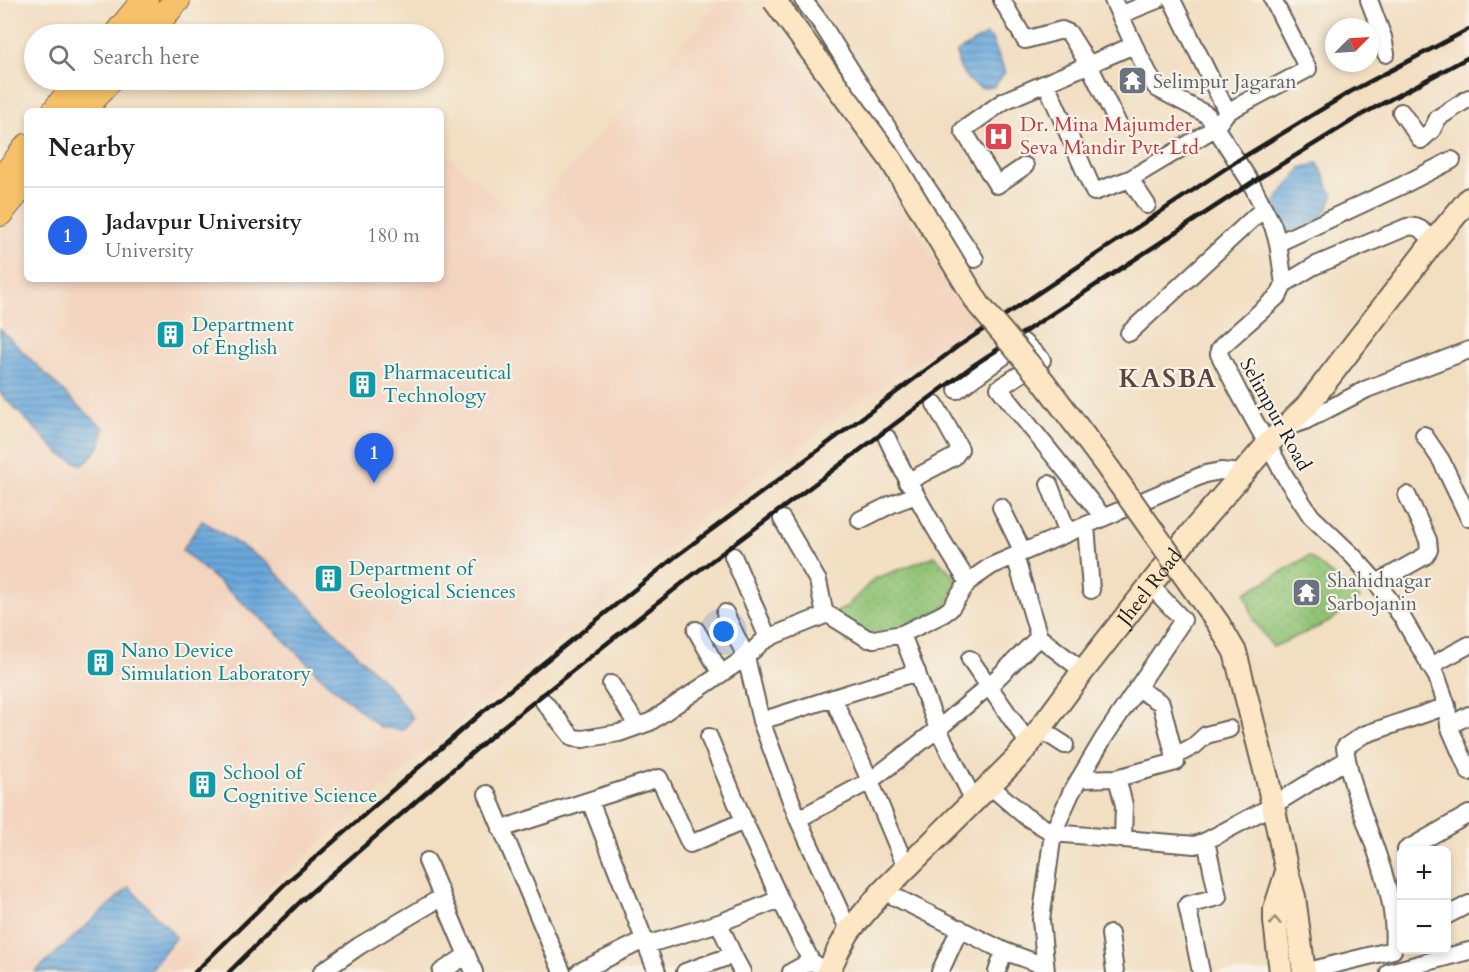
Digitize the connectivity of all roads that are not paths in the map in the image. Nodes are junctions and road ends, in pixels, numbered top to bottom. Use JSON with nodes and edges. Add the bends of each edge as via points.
{"nodes":[{"id":1,"x":145,"y":0,"type":"edge"},
{"id":2,"x":177,"y":0,"type":"edge"},
{"id":3,"x":774,"y":0,"type":"edge"},
{"id":4,"x":803,"y":0,"type":"edge"},
{"id":5,"x":1002,"y":0,"type":"edge"},
{"id":6,"x":1156,"y":0,"type":"edge"},
{"id":7,"x":1172,"y":0,"type":"edge"},
{"id":8,"x":1273,"y":0,"type":"edge"},
{"id":9,"x":1369,"y":0,"type":"edge"},
{"id":10,"x":1116,"y":7,"type":"edge"},
{"id":11,"x":125,"y":24,"type":"edge"},
{"id":12,"x":156,"y":24,"type":"edge"},
{"id":13,"x":1134,"y":45,"type":"junction"},
{"id":14,"x":1386,"y":54,"type":"dead end"},
{"id":15,"x":1089,"y":64,"type":"junction"},
{"id":16,"x":1046,"y":83,"type":"junction"},
{"id":17,"x":72,"y":90,"type":"edge"},
{"id":18,"x":101,"y":90,"type":"edge"},
{"id":19,"x":1469,"y":98,"type":"edge"},
{"id":20,"x":57,"y":108,"type":"edge"},
{"id":21,"x":86,"y":108,"type":"edge"},
{"id":22,"x":1227,"y":112,"type":"junction"},
{"id":23,"x":1401,"y":112,"type":"dead end"},
{"id":24,"x":1118,"y":124,"type":"dead end"},
{"id":25,"x":1215,"y":129,"type":"junction"},
{"id":26,"x":24,"y":151,"type":"edge"},
{"id":27,"x":1452,"y":160,"type":"dead end"},
{"id":28,"x":1025,"y":166,"type":"dead end"},
{"id":29,"x":1130,"y":179,"type":"junction"},
{"id":30,"x":0,"y":182,"type":"edge"},
{"id":31,"x":24,"y":184,"type":"edge"},
{"id":32,"x":1469,"y":199,"type":"edge"},
{"id":33,"x":1147,"y":205,"type":"dead end"},
{"id":34,"x":1263,"y":209,"type":"junction"},
{"id":35,"x":0,"y":213,"type":"edge"},
{"id":36,"x":1434,"y":241,"type":"junction"},
{"id":37,"x":1278,"y":243,"type":"junction"},
{"id":38,"x":975,"y":259,"type":"dead end"},
{"id":39,"x":1284,"y":284,"type":"junction"},
{"id":40,"x":1129,"y":333,"type":"dead end"},
{"id":41,"x":1469,"y":350,"type":"edge"},
{"id":42,"x":957,"y":390,"type":"dead end"},
{"id":43,"x":935,"y":404,"type":"dead end"},
{"id":44,"x":1286,"y":427,"type":"junction"},
{"id":45,"x":1424,"y":435,"type":"dead end"},
{"id":46,"x":886,"y":438,"type":"dead end"},
{"id":47,"x":1268,"y":444,"type":"junction"},
{"id":48,"x":1242,"y":473,"type":"junction"},
{"id":49,"x":1049,"y":484,"type":"dead end"},
{"id":50,"x":912,"y":488,"type":"junction"},
{"id":51,"x":1407,"y":495,"type":"dead end"},
{"id":52,"x":1001,"y":507,"type":"dead end"},
{"id":53,"x":1104,"y":517,"type":"junction"},
{"id":54,"x":1469,"y":518,"type":"edge"},
{"id":55,"x":782,"y":519,"type":"dead end"},
{"id":56,"x":860,"y":520,"type":"dead end"},
{"id":57,"x":1086,"y":525,"type":"junction"},
{"id":58,"x":1068,"y":533,"type":"junction"},
{"id":59,"x":1019,"y":554,"type":"junction"},
{"id":60,"x":733,"y":556,"type":"dead end"},
{"id":61,"x":968,"y":582,"type":"junction"},
{"id":62,"x":1377,"y":583,"type":"junction"},
{"id":63,"x":1150,"y":585,"type":"junction"},
{"id":64,"x":1091,"y":590,"type":"dead end"},
{"id":65,"x":725,"y":613,"type":"dead end"},
{"id":66,"x":825,"y":615,"type":"junction"},
{"id":67,"x":696,"y":630,"type":"dead end"},
{"id":68,"x":902,"y":634,"type":"junction"},
{"id":69,"x":1039,"y":637,"type":"junction"},
{"id":70,"x":768,"y":638,"type":"junction"},
{"id":71,"x":1469,"y":645,"type":"edge"},
{"id":72,"x":746,"y":657,"type":"junction"},
{"id":73,"x":970,"y":659,"type":"dead end"},
{"id":74,"x":1430,"y":666,"type":"junction"},
{"id":75,"x":1083,"y":671,"type":"junction"},
{"id":76,"x":917,"y":672,"type":"junction"},
{"id":77,"x":721,"y":674,"type":"junction"},
{"id":78,"x":611,"y":684,"type":"dead end"},
{"id":79,"x":989,"y":686,"type":"junction"},
{"id":80,"x":1137,"y":688,"type":"junction"},
{"id":81,"x":833,"y":698,"type":"junction"},
{"id":82,"x":544,"y":702,"type":"dead end"},
{"id":83,"x":1447,"y":706,"type":"junction"},
{"id":84,"x":1469,"y":715,"type":"edge"},
{"id":85,"x":761,"y":722,"type":"junction"},
{"id":86,"x":638,"y":725,"type":"junction"},
{"id":87,"x":1449,"y":726,"type":"junction"},
{"id":88,"x":938,"y":729,"type":"junction"},
{"id":89,"x":1229,"y":729,"type":"dead end"},
{"id":90,"x":709,"y":736,"type":"dead end"},
{"id":91,"x":1035,"y":736,"type":"junction"},
{"id":92,"x":1065,"y":745,"type":"dead end"},
{"id":93,"x":1175,"y":756,"type":"junction"},
{"id":94,"x":1347,"y":760,"type":"junction"},
{"id":95,"x":1469,"y":772,"type":"edge"},
{"id":96,"x":1117,"y":778,"type":"junction"},
{"id":97,"x":1079,"y":779,"type":"junction"},
{"id":98,"x":870,"y":781,"type":"junction"},
{"id":99,"x":981,"y":793,"type":"junction"},
{"id":100,"x":487,"y":794,"type":"dead end"},
{"id":101,"x":590,"y":801,"type":"junction"},
{"id":102,"x":1272,"y":806,"type":"junction"},
{"id":103,"x":1469,"y":814,"type":"edge"},
{"id":104,"x":798,"y":819,"type":"junction"},
{"id":105,"x":744,"y":821,"type":"junction"},
{"id":106,"x":501,"y":829,"type":"junction"},
{"id":107,"x":1053,"y":833,"type":"junction"},
{"id":108,"x":1123,"y":839,"type":"junction"},
{"id":109,"x":1206,"y":841,"type":"junction"},
{"id":110,"x":1413,"y":846,"type":"edge"},
{"id":111,"x":1397,"y":856,"type":"edge"},
{"id":112,"x":427,"y":861,"type":"dead end"},
{"id":113,"x":1381,"y":866,"type":"junction"},
{"id":114,"x":906,"y":867,"type":"junction"},
{"id":115,"x":1287,"y":872,"type":"junction"},
{"id":116,"x":884,"y":891,"type":"junction"},
{"id":117,"x":442,"y":897,"type":"junction"},
{"id":118,"x":780,"y":899,"type":"junction"},
{"id":119,"x":1469,"y":904,"type":"edge"},
{"id":120,"x":1451,"y":913,"type":"edge"},
{"id":121,"x":719,"y":923,"type":"junction"},
{"id":122,"x":960,"y":928,"type":"junction"},
{"id":123,"x":1397,"y":928,"type":"edge"},
{"id":124,"x":849,"y":931,"type":"junction"},
{"id":125,"x":1110,"y":934,"type":"dead end"},
{"id":126,"x":1397,"y":936,"type":"edge"},
{"id":127,"x":645,"y":943,"type":"junction"},
{"id":128,"x":1004,"y":951,"type":"junction"},
{"id":129,"x":1469,"y":951,"type":"edge"},
{"id":130,"x":1384,"y":952,"type":"junction"},
{"id":131,"x":467,"y":955,"type":"junction"},
{"id":132,"x":732,"y":955,"type":"junction"},
{"id":133,"x":822,"y":968,"type":"edge"},
{"id":134,"x":1045,"y":969,"type":"edge"},
{"id":135,"x":322,"y":972,"type":"edge"},
{"id":136,"x":441,"y":972,"type":"edge"},
{"id":137,"x":474,"y":972,"type":"edge"},
{"id":138,"x":562,"y":972,"type":"edge"},
{"id":139,"x":579,"y":972,"type":"edge"},
{"id":140,"x":657,"y":972,"type":"edge"},
{"id":141,"x":685,"y":972,"type":"edge"},
{"id":142,"x":742,"y":972,"type":"edge"},
{"id":143,"x":791,"y":972,"type":"edge"},
{"id":144,"x":940,"y":972,"type":"edge"},
{"id":145,"x":997,"y":972,"type":"edge"},
{"id":146,"x":1115,"y":972,"type":"edge"},
{"id":147,"x":1201,"y":972,"type":"edge"},
{"id":148,"x":1281,"y":972,"type":"edge"},
{"id":149,"x":1304,"y":972,"type":"edge"},
{"id":150,"x":1388,"y":972,"type":"edge"}],
"edges":[{"from":1,"to":11,"type":"main road"},
{"from":2,"to":12,"type":"main road"},
{"from":3,"to":102,"type":"main road","bridge":true,"via":[[891,160],[980,305],[1043,381],[1218,622],[1235,652]]},
{"from":4,"to":38,"type":"street"},
{"from":5,"to":15,"type":"street","via":[[1025,40],[1062,30],[1069,33]]},
{"from":6,"to":10,"type":"street"},
{"from":7,"to":22,"type":"street"},
{"from":8,"to":22,"type":"street","via":[[1308,69]]},
{"from":9,"to":14,"type":"street"},
{"from":10,"to":13,"type":"street"},
{"from":13,"to":15,"type":"street"},
{"from":13,"to":25,"type":"street","via":[[1158,89],[1204,113]]},
{"from":15,"to":16,"type":"street"},
{"from":15,"to":24,"type":"street"},
{"from":16,"to":28,"type":"street","via":[[1004,101],[963,130],[997,185]]},
{"from":16,"to":29,"type":"street","via":[[1094,192]]},
{"from":17,"to":20,"type":"main road"},
{"from":18,"to":21,"type":"main road"},
{"from":19,"to":23,"type":"street","via":[[1438,118],[1421,140]]},
{"from":22,"to":25,"type":"street"},
{"from":25,"to":29,"type":"street"},
{"from":25,"to":34,"type":"street","via":[[1251,183]]},
{"from":26,"to":30,"type":"main road"},
{"from":27,"to":37,"type":"street"},
{"from":29,"to":33,"type":"street"},
{"from":31,"to":35,"type":"main road"},
{"from":32,"to":36,"type":"main road","name":"Jheel Road"},
{"from":34,"to":37,"type":"street"},
{"from":34,"to":40,"type":"street"},
{"from":36,"to":39,"type":"street","via":[[1413,225],[1314,266]]},
{"from":36,"to":44,"type":"main road","name":"Jheel Road","via":[[1306,407]]},
{"from":37,"to":39,"type":"street"},
{"from":39,"to":47,"type":"street","name":"Selimpur Road","via":[[1279,295],[1219,350]]},
{"from":41,"to":44,"type":"street","via":[[1367,389]]},
{"from":42,"to":53,"type":"street","via":[[1023,342],[1042,360],[999,388]]},
{"from":43,"to":50,"type":"street","via":[[960,449]]},
{"from":44,"to":47,"type":"main road","name":"Jheel Road"},
{"from":45,"to":54,"type":"street","via":[[1441,460]]},
{"from":46,"to":50,"type":"street"},
{"from":47,"to":48,"type":"main road","name":"Jheel Road"},
{"from":47,"to":62,"type":"street","name":"Selimpur Road","via":[[1311,516]]},
{"from":48,"to":53,"type":"street","via":[[1204,474]]},
{"from":48,"to":63,"type":"main road","name":"Jheel Road"},
{"from":49,"to":58,"type":"street"},
{"from":50,"to":56,"type":"street","via":[[892,504]]},
{"from":50,"to":61,"type":"street"},
{"from":51,"to":62,"type":"street","via":[[1429,550]]},
{"from":52,"to":59,"type":"street"},
{"from":53,"to":57,"type":"street"},
{"from":55,"to":66,"type":"street","via":[[818,581]]},
{"from":57,"to":58,"type":"street"},
{"from":57,"to":64,"type":"street"},
{"from":58,"to":59,"type":"street"},
{"from":59,"to":61,"type":"street"},
{"from":59,"to":69,"type":"street"},
{"from":60,"to":70,"type":"street"},
{"from":61,"to":68,"type":"street","via":[[950,609]]},
{"from":62,"to":74,"type":"street","name":"Selimpur Road"},
{"from":63,"to":75,"type":"main road","name":"Jheel Road"},
{"from":63,"to":80,"type":"street","via":[[1183,620]]},
{"from":65,"to":72,"type":"street"},
{"from":66,"to":68,"type":"street","via":[[868,639]]},
{"from":66,"to":70,"type":"street"},
{"from":67,"to":77,"type":"street"},
{"from":68,"to":76,"type":"street"},
{"from":69,"to":75,"type":"street"},
{"from":69,"to":79,"type":"street"},
{"from":70,"to":72,"type":"street"},
{"from":71,"to":74,"type":"street"},
{"from":72,"to":77,"type":"street"},
{"from":72,"to":85,"type":"street"},
{"from":73,"to":79,"type":"street"},
{"from":74,"to":83,"type":"street","name":"Selimpur Road"},
{"from":75,"to":91,"type":"main road","name":"Jheel Road"},
{"from":76,"to":81,"type":"street"},
{"from":76,"to":88,"type":"street"},
{"from":77,"to":86,"type":"street","via":[[650,722]]},
{"from":78,"to":86,"type":"street"},
{"from":79,"to":88,"type":"street"},
{"from":79,"to":91,"type":"street"},
{"from":80,"to":93,"type":"street","via":[[1161,703]]},
{"from":80,"to":97,"type":"street"},
{"from":81,"to":85,"type":"street"},
{"from":81,"to":98,"type":"street"},
{"from":82,"to":86,"type":"street","via":[[573,738],[619,733]]},
{"from":83,"to":87,"type":"street","name":"Selimpur Road"},
{"from":83,"to":94,"type":"street","via":[[1355,739],[1345,747]]},
{"from":84,"to":87,"type":"street"},
{"from":85,"to":104,"type":"street"},
{"from":87,"to":95,"type":"street","name":"Selimpur Road"},
{"from":88,"to":98,"type":"street"},
{"from":88,"to":99,"type":"street"},
{"from":89,"to":93,"type":"street","via":[[1206,735]]},
{"from":90,"to":105,"type":"street"},
{"from":91,"to":92,"type":"street"},
{"from":91,"to":99,"type":"main road","name":"Jheel Road"},
{"from":93,"to":96,"type":"street","via":[[1176,762]]},
{"from":94,"to":102,"type":"street"},
{"from":94,"to":113,"type":"street"},
{"from":96,"to":97,"type":"street"},
{"from":96,"to":108,"type":"street","via":[[1124,804]]},
{"from":97,"to":107,"type":"street"},
{"from":98,"to":104,"type":"street"},
{"from":98,"to":114,"type":"street"},
{"from":99,"to":107,"type":"street"},
{"from":99,"to":114,"type":"main road","name":"Jheel Road"},
{"from":100,"to":106,"type":"street"},
{"from":101,"to":105,"type":"street","via":[[659,778],[690,844]]},
{"from":101,"to":106,"type":"street"},
{"from":101,"to":127,"type":"street"},
{"from":102,"to":109,"type":"street"},
{"from":102,"to":115,"type":"main road"},
{"from":103,"to":110,"type":"street"},
{"from":104,"to":124,"type":"street"},
{"from":105,"to":118,"type":"street"},
{"from":106,"to":138,"type":"street"},
{"from":107,"to":108,"type":"street"},
{"from":107,"to":134,"type":"street","via":[[1041,920]]},
{"from":108,"to":109,"type":"street","via":[[1195,845]]},
{"from":109,"to":147,"type":"street","via":[[1218,897],[1188,904]]},
{"from":111,"to":113,"type":"street"},
{"from":112,"to":117,"type":"street"},
{"from":113,"to":123,"type":"street"},
{"from":114,"to":116,"type":"main road","name":"Jheel Road"},
{"from":148,"to":115,"type":"main road","one_way":true,"via":[[1275,909]]},
{"from":115,"to":149,"type":"main road","via":[[1298,916]]},
{"from":116,"to":122,"type":"street"},
{"from":116,"to":124,"type":"main road","name":"Jheel Road"},
{"from":117,"to":131,"type":"street"},
{"from":117,"to":135,"type":"street"},
{"from":118,"to":121,"type":"street"},
{"from":118,"to":133,"type":"street"},
{"from":119,"to":120,"type":"street"},
{"from":121,"to":127,"type":"street"},
{"from":121,"to":132,"type":"street"},
{"from":122,"to":128,"type":"street"},
{"from":122,"to":144,"type":"street"},
{"from":124,"to":133,"type":"main road","name":"Jheel Road"},
{"from":125,"to":146,"type":"street"},
{"from":126,"to":130,"type":"street","via":[[1393,950]]},
{"from":127,"to":139,"type":"street"},
{"from":127,"to":140,"type":"street"},
{"from":128,"to":134,"type":"street"},
{"from":128,"to":145,"type":"street"},
{"from":129,"to":150,"type":"street"},
{"from":130,"to":149,"type":"street"},
{"from":130,"to":150,"type":"street"},
{"from":131,"to":136,"type":"street"},
{"from":131,"to":137,"type":"street"},
{"from":132,"to":141,"type":"street"},
{"from":132,"to":142,"type":"street"},
{"from":133,"to":143,"type":"street"}]}
